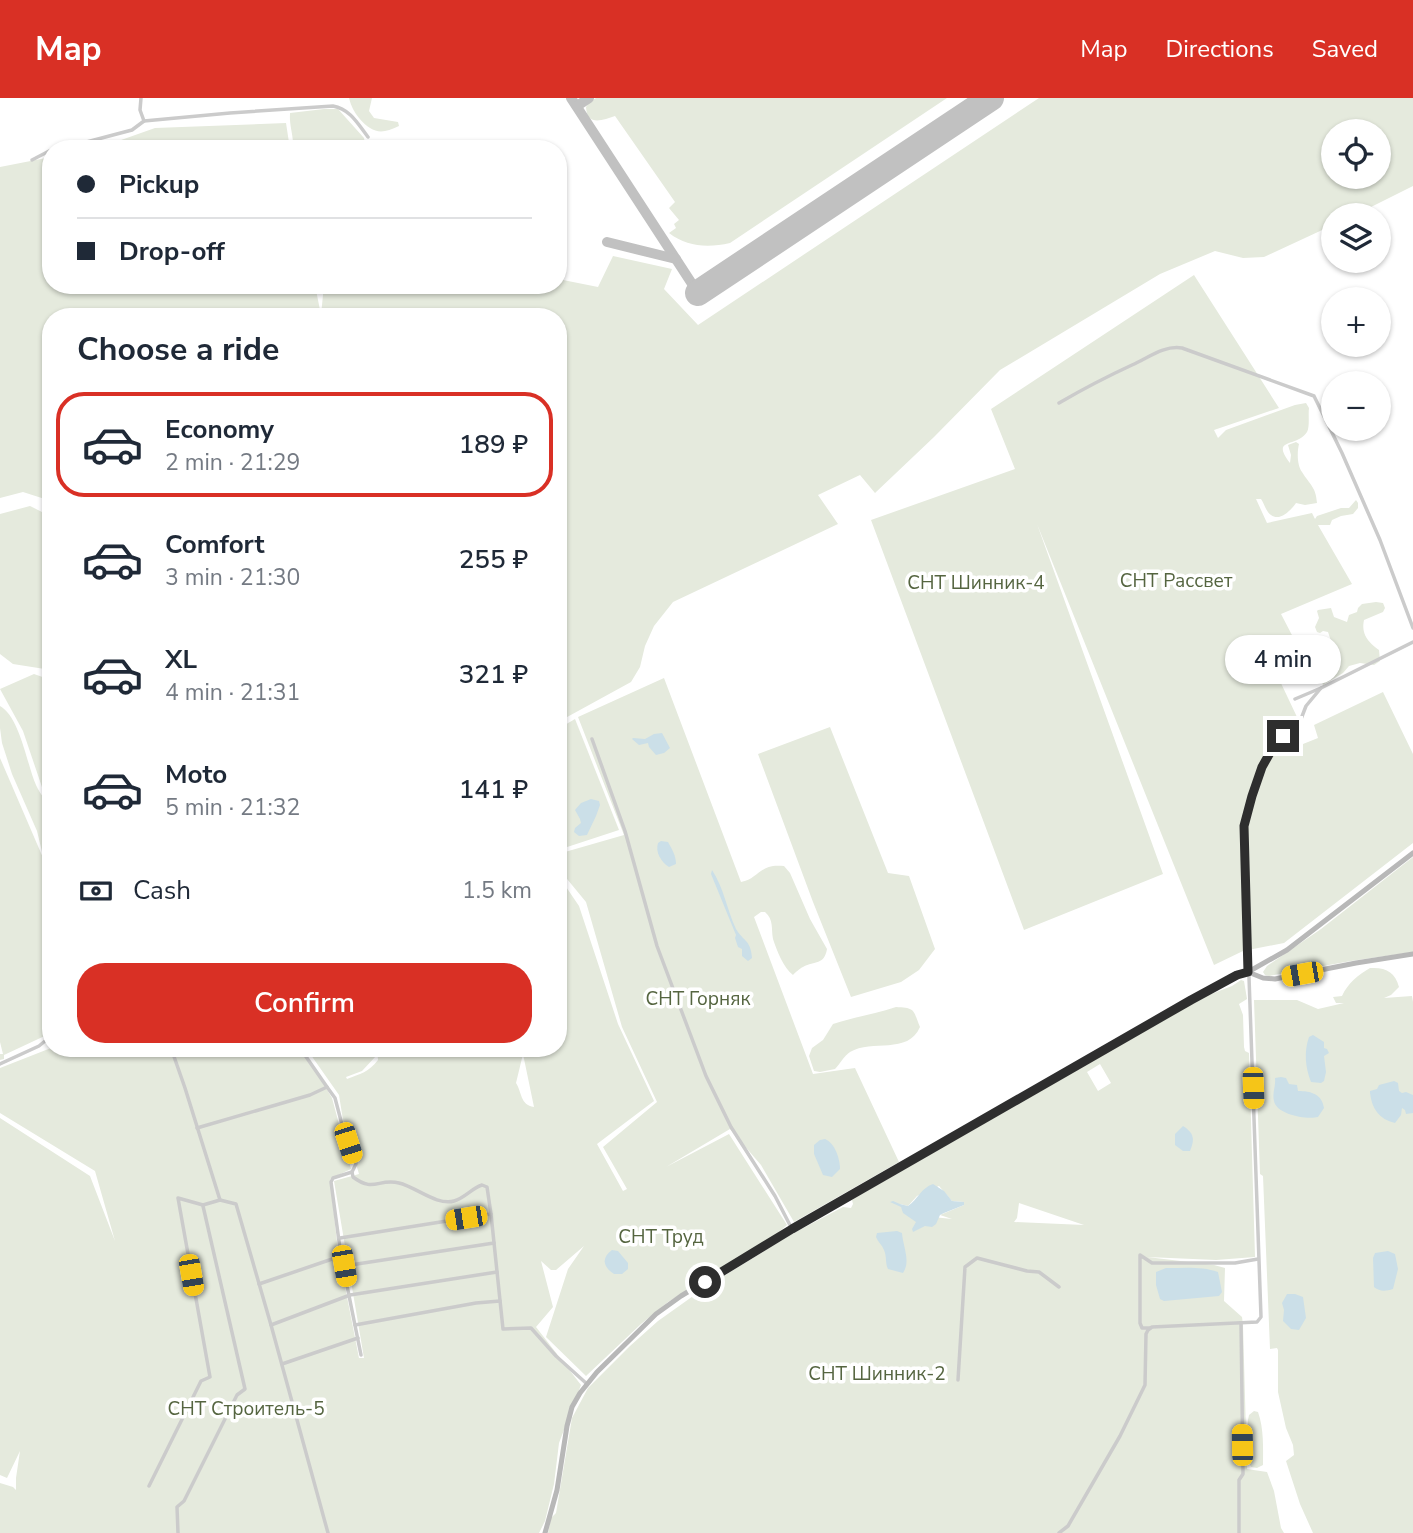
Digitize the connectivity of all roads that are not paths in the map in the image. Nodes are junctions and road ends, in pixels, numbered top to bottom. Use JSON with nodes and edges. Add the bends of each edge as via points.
{"nodes":[{"id":1,"x":141,"y":98,"type":"edge"},
{"id":2,"x":144,"y":121,"type":"junction"},
{"id":3,"x":369,"y":137,"type":"dead end"},
{"id":4,"x":94,"y":140,"type":"edge"},
{"id":5,"x":42,"y":155,"type":"edge"},
{"id":6,"x":32,"y":160,"type":"dead end"},
{"id":7,"x":1059,"y":403,"type":"dead end"},
{"id":8,"x":1413,"y":628,"type":"edge"},
{"id":9,"x":1413,"y":642,"type":"edge"},
{"id":10,"x":1321,"y":688,"type":"junction"},
{"id":11,"x":1303,"y":695,"type":"junction"},
{"id":12,"x":1295,"y":699,"type":"dead end"},
{"id":13,"x":1303,"y":712,"type":"junction"},
{"id":14,"x":592,"y":738,"type":"dead end"},
{"id":15,"x":1413,"y":853,"type":"edge"},
{"id":16,"x":1413,"y":954,"type":"edge"},
{"id":17,"x":1248,"y":972,"type":"junction"},
{"id":18,"x":42,"y":1044,"type":"edge"},
{"id":19,"x":174,"y":1057,"type":"edge"},
{"id":20,"x":306,"y":1057,"type":"edge"},
{"id":21,"x":0,"y":1064,"type":"edge"},
{"id":22,"x":327,"y":1087,"type":"junction"},
{"id":23,"x":197,"y":1128,"type":"junction"},
{"id":24,"x":352,"y":1172,"type":"junction"},
{"id":25,"x":220,"y":1200,"type":"junction"},
{"id":26,"x":203,"y":1205,"type":"junction"},
{"id":27,"x":491,"y":1214,"type":"junction"},
{"id":28,"x":792,"y":1229,"type":"junction"},
{"id":29,"x":340,"y":1238,"type":"junction"},
{"id":30,"x":494,"y":1243,"type":"junction"},
{"id":31,"x":341,"y":1256,"type":"junction"},
{"id":32,"x":1258,"y":1259,"type":"junction"},
{"id":33,"x":344,"y":1266,"type":"junction"},
{"id":34,"x":497,"y":1272,"type":"junction"},
{"id":35,"x":259,"y":1284,"type":"junction"},
{"id":36,"x":1059,"y":1287,"type":"dead end"},
{"id":37,"x":350,"y":1295,"type":"junction"},
{"id":38,"x":500,"y":1301,"type":"junction"},
{"id":39,"x":1241,"y":1323,"type":"junction"},
{"id":40,"x":271,"y":1325,"type":"junction"},
{"id":41,"x":355,"y":1325,"type":"junction"},
{"id":42,"x":1152,"y":1327,"type":"junction"},
{"id":43,"x":358,"y":1338,"type":"junction"},
{"id":44,"x":360,"y":1355,"type":"dead end"},
{"id":45,"x":282,"y":1364,"type":"junction"},
{"id":46,"x":958,"y":1380,"type":"dead end"},
{"id":47,"x":586,"y":1384,"type":"junction"},
{"id":48,"x":149,"y":1486,"type":"dead end"},
{"id":49,"x":178,"y":1533,"type":"edge"},
{"id":50,"x":328,"y":1533,"type":"edge"},
{"id":51,"x":545,"y":1533,"type":"edge"},
{"id":52,"x":1059,"y":1533,"type":"edge"},
{"id":53,"x":1239,"y":1533,"type":"edge"}],
"edges":[{"from":1,"to":2,"type":"street"},
{"from":2,"to":3,"type":"street","via":[[332,106],[347,111]]},
{"from":2,"to":4,"type":"street","via":[[132,130]]},
{"from":5,"to":6,"type":"street"},
{"from":7,"to":8,"type":"street","via":[[1094,382],[1176,347],[1314,396],[1380,540]]},
{"from":9,"to":10,"type":"street"},
{"from":10,"to":11,"type":"street"},
{"from":10,"to":13,"type":"street"},
{"from":11,"to":12,"type":"street"},
{"from":11,"to":13,"type":"street"},
{"from":13,"to":17,"type":"street","via":[[1265,760],[1246,816]]},
{"from":14,"to":28,"type":"street","via":[[622,819],[660,957],[706,1076]]},
{"from":15,"to":17,"type":"street","via":[[1287,950]]},
{"from":16,"to":17,"type":"street","via":[[1275,979]]},
{"from":17,"to":28,"type":"street","via":[[1213,987]]},
{"from":17,"to":32,"type":"street"},
{"from":18,"to":21,"type":"street"},
{"from":19,"to":23,"type":"street"},
{"from":20,"to":22,"type":"street"},
{"from":22,"to":23,"type":"street"},
{"from":22,"to":24,"type":"street","via":[[335,1098],[356,1164]]},
{"from":23,"to":25,"type":"street"},
{"from":24,"to":27,"type":"street","via":[[369,1186],[396,1182],[444,1202],[482,1185],[487,1188]]},
{"from":24,"to":29,"type":"street","via":[[331,1182]]},
{"from":25,"to":26,"type":"street"},
{"from":25,"to":35,"type":"street","via":[[236,1204]]},
{"from":26,"to":48,"type":"street","via":[[178,1198],[210,1377],[201,1381]]},
{"from":26,"to":49,"type":"street","via":[[245,1388],[177,1507]]},
{"from":27,"to":29,"type":"street"},
{"from":27,"to":30,"type":"street"},
{"from":28,"to":47,"type":"street","via":[[668,1305]]},
{"from":29,"to":31,"type":"street"},
{"from":30,"to":33,"type":"street"},
{"from":30,"to":34,"type":"street"},
{"from":31,"to":33,"type":"street"},
{"from":31,"to":35,"type":"street"},
{"from":32,"to":39,"type":"street","via":[[1261,1317],[1257,1322]]},
{"from":32,"to":42,"type":"street","via":[[1152,1263],[1140,1255],[1140,1323],[1142,1328]]},
{"from":33,"to":37,"type":"street"},
{"from":34,"to":37,"type":"street"},
{"from":34,"to":38,"type":"street"},
{"from":35,"to":40,"type":"street"},
{"from":36,"to":46,"type":"street","via":[[1039,1272],[977,1258],[965,1267]]},
{"from":37,"to":40,"type":"street"},
{"from":37,"to":41,"type":"street"},
{"from":38,"to":41,"type":"street"},
{"from":38,"to":47,"type":"street","via":[[503,1329],[531,1328]]},
{"from":39,"to":42,"type":"street"},
{"from":39,"to":53,"type":"street"},
{"from":40,"to":45,"type":"street"},
{"from":41,"to":43,"type":"street"},
{"from":42,"to":52,"type":"street","via":[[1146,1335],[1145,1385],[1114,1447],[1068,1526]]},
{"from":43,"to":44,"type":"street"},
{"from":43,"to":45,"type":"street"},
{"from":45,"to":50,"type":"street"},
{"from":47,"to":51,"type":"street","via":[[569,1416]]}]}
